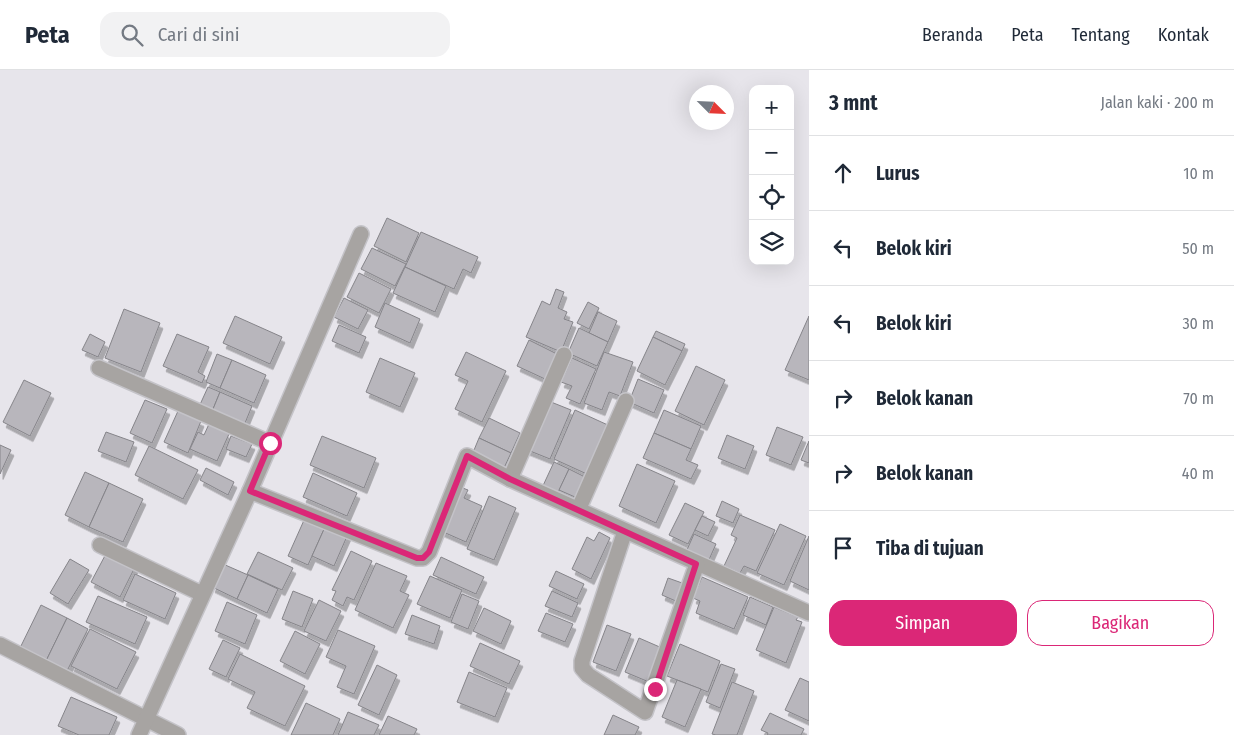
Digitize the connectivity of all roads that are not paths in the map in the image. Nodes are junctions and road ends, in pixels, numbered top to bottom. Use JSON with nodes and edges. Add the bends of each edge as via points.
{"nodes":[{"id":1,"x":361,"y":234,"type":"dead end"},
{"id":2,"x":564,"y":355,"type":"dead end"},
{"id":3,"x":99,"y":368,"type":"dead end"},
{"id":4,"x":626,"y":401,"type":"dead end"},
{"id":5,"x":270,"y":443,"type":"junction"},
{"id":6,"x":510,"y":479,"type":"junction"},
{"id":7,"x":250,"y":491,"type":"junction"},
{"id":8,"x":579,"y":508,"type":"junction"},
{"id":9,"x":625,"y":531,"type":"junction"},
{"id":10,"x":100,"y":545,"type":"dead end"},
{"id":11,"x":696,"y":564,"type":"junction"},
{"id":12,"x":202,"y":594,"type":"junction"},
{"id":13,"x":809,"y":613,"type":"edge"},
{"id":14,"x":0,"y":645,"type":"edge"},
{"id":15,"x":146,"y":720,"type":"junction"},
{"id":16,"x":139,"y":735,"type":"edge"},
{"id":17,"x":178,"y":735,"type":"edge"}],
"edges":[{"from":1,"to":5,"type":"street"},
{"from":2,"to":6,"type":"street"},
{"from":3,"to":5,"type":"street"},
{"from":4,"to":8,"type":"street"},
{"from":5,"to":7,"type":"street"},
{"from":6,"to":7,"type":"street","via":[[467,456],[429,552],[423,558]]},
{"from":6,"to":8,"type":"street"},
{"from":7,"to":12,"type":"street"},
{"from":8,"to":9,"type":"street"},
{"from":9,"to":11,"type":"street"},
{"from":9,"to":11,"type":"street","via":[[582,668],[645,712]]},
{"from":10,"to":12,"type":"street"},
{"from":11,"to":13,"type":"street"},
{"from":12,"to":15,"type":"street"},
{"from":14,"to":15,"type":"street"},
{"from":15,"to":16,"type":"street"},
{"from":15,"to":17,"type":"street"}]}
